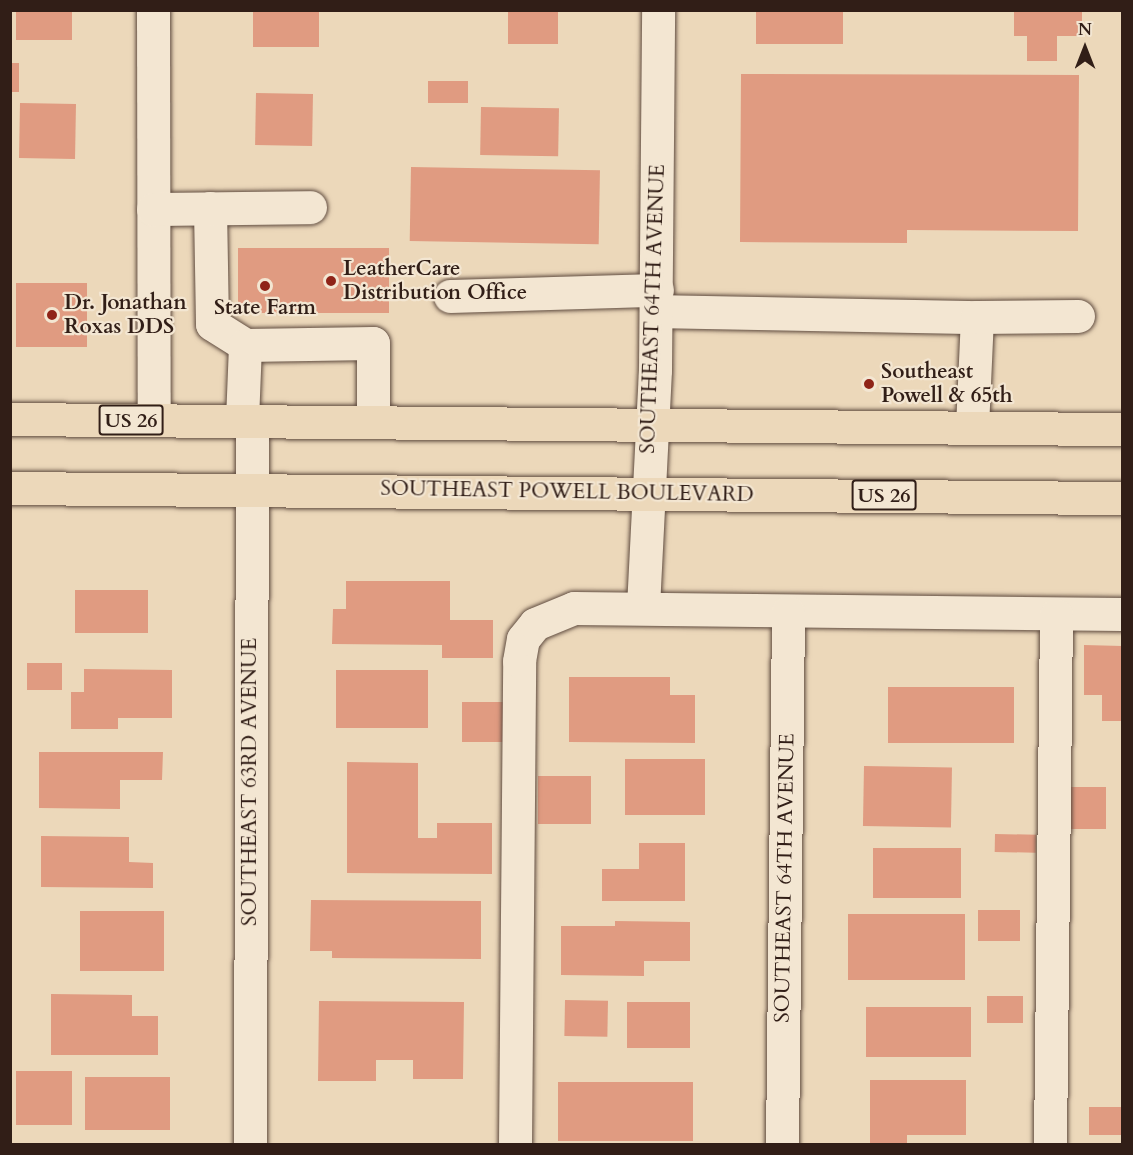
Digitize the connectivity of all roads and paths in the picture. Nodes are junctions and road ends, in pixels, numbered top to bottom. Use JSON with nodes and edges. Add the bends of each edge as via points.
{"nodes":[{"id":1,"x":153,"y":10,"type":"edge"},
{"id":2,"x":658,"y":10,"type":"edge"},
{"id":3,"x":310,"y":207,"type":"dead end"},
{"id":4,"x":210,"y":208,"type":"junction"},
{"id":5,"x":153,"y":209,"type":"junction"},
{"id":6,"x":450,"y":296,"type":"dead end"},
{"id":7,"x":656,"y":300,"type":"junction"},
{"id":8,"x":976,"y":316,"type":"junction"},
{"id":9,"x":1078,"y":316,"type":"dead end"},
{"id":10,"x":245,"y":345,"type":"junction"},
{"id":11,"x":10,"y":419,"type":"edge"},
{"id":12,"x":154,"y":420,"type":"junction"},
{"id":13,"x":247,"y":420,"type":"junction"},
{"id":14,"x":373,"y":421,"type":"junction"},
{"id":15,"x":653,"y":423,"type":"junction"},
{"id":16,"x":972,"y":427,"type":"junction"},
{"id":17,"x":1122,"y":429,"type":"edge"},
{"id":18,"x":10,"y":488,"type":"edge"},
{"id":19,"x":251,"y":489,"type":"junction"},
{"id":20,"x":645,"y":492,"type":"junction"},
{"id":21,"x":1122,"y":498,"type":"edge"},
{"id":22,"x":643,"y":607,"type":"junction"},
{"id":23,"x":788,"y":612,"type":"junction"},
{"id":24,"x":1122,"y":614,"type":"edge"},
{"id":25,"x":1056,"y":615,"type":"junction"},
{"id":26,"x":250,"y":1144,"type":"edge"},
{"id":27,"x":515,"y":1144,"type":"edge"},
{"id":28,"x":782,"y":1144,"type":"edge"},
{"id":29,"x":1050,"y":1144,"type":"edge"}],
"edges":[{"from":1,"to":5,"type":"street"},
{"from":2,"to":7,"type":"street","name":"SOUTHEAST 64TH AVENUE"},
{"from":3,"to":4,"type":"street"},
{"from":4,"to":5,"type":"street"},
{"from":4,"to":10,"type":"street","via":[[212,324]]},
{"from":5,"to":12,"type":"street"},
{"from":6,"to":7,"type":"street"},
{"from":7,"to":8,"type":"street"},
{"from":7,"to":15,"type":"street","name":"SOUTHEAST 64TH AVENUE"},
{"from":8,"to":9,"type":"street"},
{"from":8,"to":16,"type":"street"},
{"from":10,"to":13,"type":"street","name":"SOUTHEAST 63RD AVENUE"},
{"from":10,"to":14,"type":"street","via":[[373,343]]},
{"from":11,"to":12,"type":"main road","number":"US 26"},
{"from":12,"to":13,"type":"main road","number":"US 26"},
{"from":13,"to":14,"type":"main road","number":"US 26"},
{"from":13,"to":19,"type":"street","name":"SOUTHEAST 63RD AVENUE"},
{"from":14,"to":15,"type":"main road","number":"US 26"},
{"from":15,"to":16,"type":"main road","number":"US 26"},
{"from":15,"to":20,"type":"street","name":"SOUTHEAST 64TH AVENUE"},
{"from":16,"to":17,"type":"main road","number":"US 26"},
{"from":18,"to":19,"type":"main road","name":"SOUTHEAST POWELL BOULEVARD","number":"US 26"},
{"from":19,"to":20,"type":"main road","name":"SOUTHEAST POWELL BOULEVARD","number":"US 26"},
{"from":19,"to":26,"type":"street","name":"SOUTHEAST 63RD AVENUE"},
{"from":20,"to":21,"type":"main road","name":"SOUTHEAST POWELL BOULEVARD","number":"US 26"},
{"from":20,"to":22,"type":"street","name":"SOUTHEAST 64TH AVENUE"},
{"from":22,"to":23,"type":"street"},
{"from":22,"to":27,"type":"street","via":[[553,613],[523,639],[519,661]]},
{"from":23,"to":25,"type":"street"},
{"from":23,"to":28,"type":"street","name":"SOUTHEAST 64TH AVENUE"},
{"from":24,"to":25,"type":"street"},
{"from":25,"to":29,"type":"street"}]}
